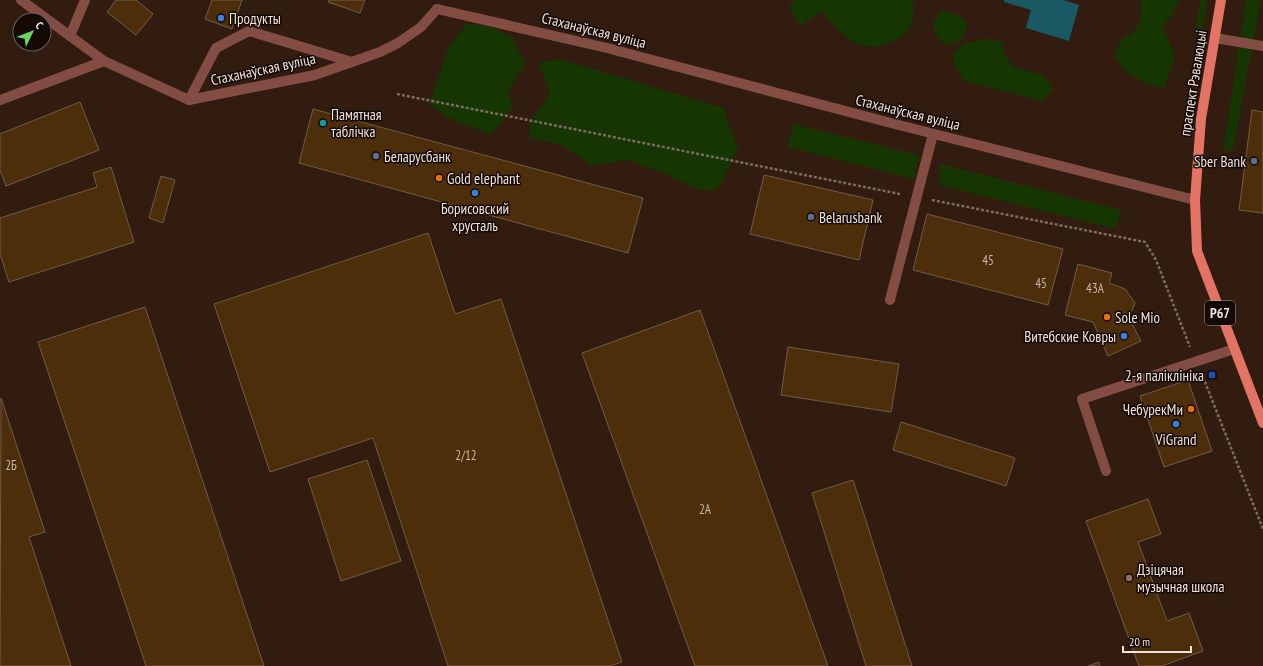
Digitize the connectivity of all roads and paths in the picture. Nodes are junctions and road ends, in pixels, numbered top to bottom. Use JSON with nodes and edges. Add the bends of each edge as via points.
{"nodes":[{"id":1,"x":21,"y":0,"type":"edge"},
{"id":2,"x":85,"y":0,"type":"edge"},
{"id":3,"x":1222,"y":0,"type":"edge"},
{"id":4,"x":438,"y":4,"type":"edge"},
{"id":5,"x":70,"y":36,"type":"junction"},
{"id":6,"x":1215,"y":38,"type":"junction"},
{"id":7,"x":1263,"y":46,"type":"edge"},
{"id":8,"x":104,"y":61,"type":"junction"},
{"id":9,"x":352,"y":62,"type":"junction"},
{"id":10,"x":0,"y":100,"type":"edge"},
{"id":11,"x":189,"y":100,"type":"junction"},
{"id":12,"x":933,"y":134,"type":"junction"},
{"id":13,"x":1195,"y":200,"type":"junction"},
{"id":14,"x":890,"y":300,"type":"dead end"},
{"id":15,"x":1234,"y":349,"type":"junction"},
{"id":16,"x":1263,"y":422,"type":"edge"},
{"id":17,"x":1106,"y":471,"type":"dead end"}],
"edges":[{"from":1,"to":5,"type":"street"},
{"from":2,"to":5,"type":"street"},
{"from":3,"to":6,"type":"main road","name":"праспект Рэвалюцыі","number":"Р67"},
{"from":4,"to":9,"type":"street","name":"Стаханаўская вуліца","via":[[421,27],[398,42]]},
{"from":4,"to":12,"type":"street","name":"Стаханаўская вуліца"},
{"from":5,"to":8,"type":"street"},
{"from":6,"to":7,"type":"street"},
{"from":6,"to":13,"type":"main road","name":"праспект Рэвалюцыі","number":"Р67","via":[[1201,119]]},
{"from":8,"to":10,"type":"street"},
{"from":8,"to":11,"type":"street"},
{"from":9,"to":11,"type":"street","name":"Стаханаўская вуліца","via":[[315,75]]},
{"from":9,"to":11,"type":"street","via":[[249,31],[216,48]]},
{"from":12,"to":13,"type":"street","name":"Стаханаўская вуліца"},
{"from":12,"to":14,"type":"street"},
{"from":13,"to":15,"type":"main road","name":"праспект Рэвалюцыі","number":"Р67","via":[[1197,251]]},
{"from":15,"to":16,"type":"main road","name":"праспект Рэвалюцыі","number":"Р67"},
{"from":15,"to":17,"type":"street","via":[[1082,399]]}]}
